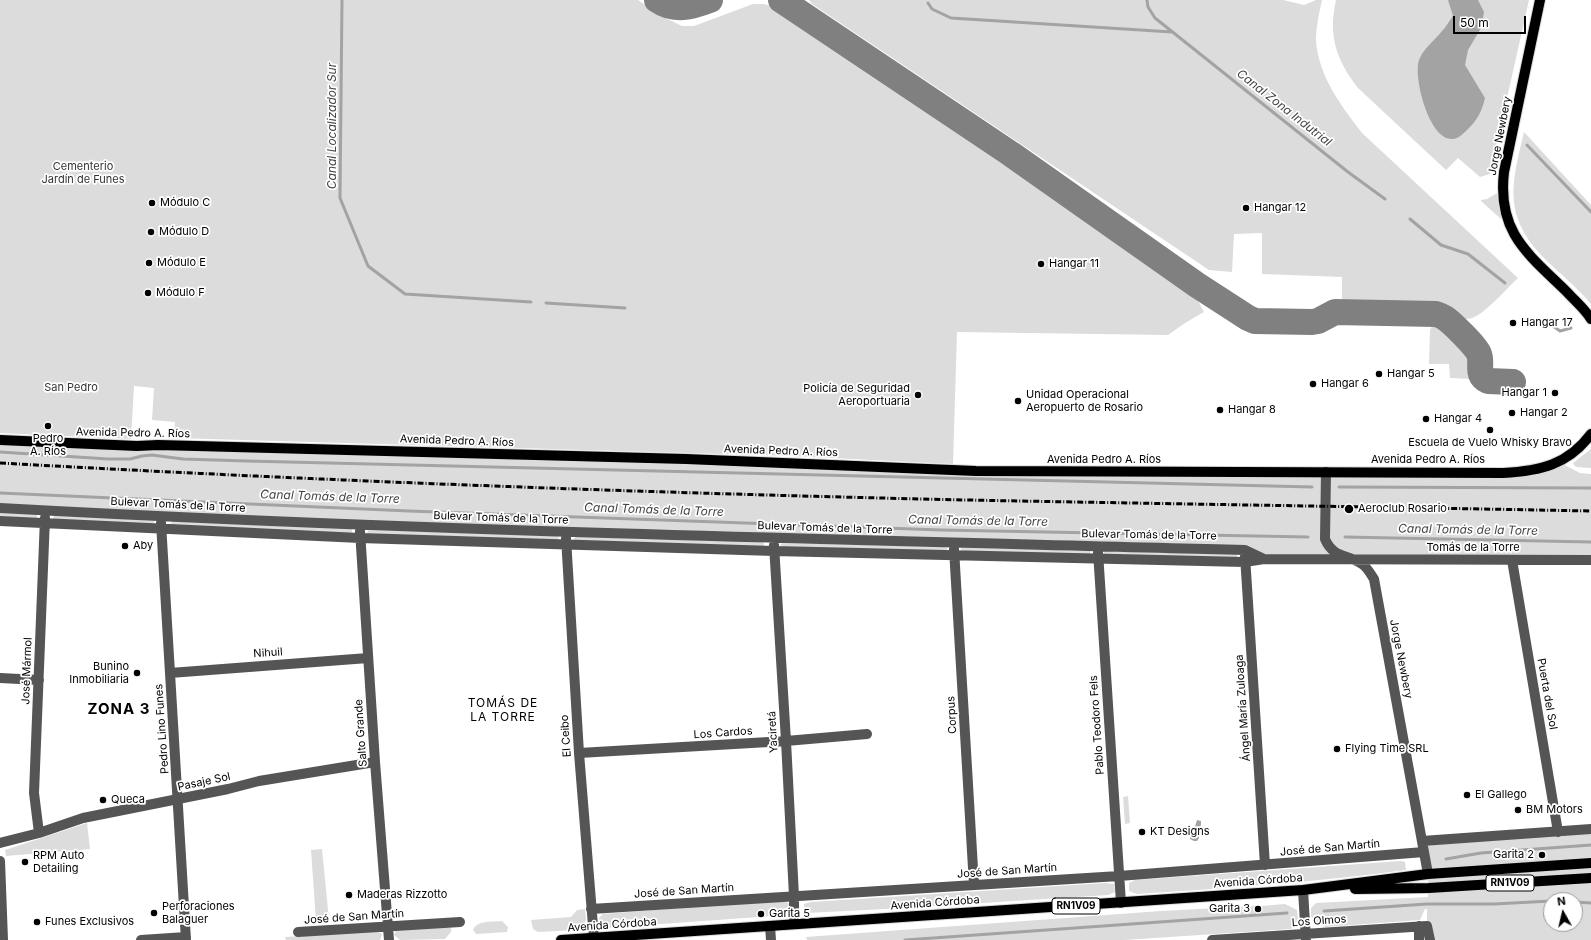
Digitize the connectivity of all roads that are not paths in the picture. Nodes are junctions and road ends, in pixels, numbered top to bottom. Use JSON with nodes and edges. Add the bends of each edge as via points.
{"nodes":[{"id":1,"x":1540,"y":0,"type":"edge"},
{"id":2,"x":1591,"y":319,"type":"edge"},
{"id":3,"x":1591,"y":434,"type":"edge"},
{"id":4,"x":0,"y":440,"type":"edge"},
{"id":5,"x":1326,"y":472,"type":"junction"},
{"id":6,"x":0,"y":508,"type":"edge"},
{"id":7,"x":46,"y":510,"type":"junction"},
{"id":8,"x":161,"y":517,"type":"junction"},
{"id":9,"x":0,"y":521,"type":"edge"},
{"id":10,"x":45,"y":523,"type":"junction"},
{"id":11,"x":359,"y":525,"type":"junction"},
{"id":12,"x":162,"y":528,"type":"junction"},
{"id":13,"x":566,"y":532,"type":"junction"},
{"id":14,"x":360,"y":538,"type":"junction"},
{"id":15,"x":774,"y":539,"type":"junction"},
{"id":16,"x":566,"y":544,"type":"junction"},
{"id":17,"x":954,"y":544,"type":"junction"},
{"id":18,"x":1098,"y":546,"type":"junction"},
{"id":19,"x":1245,"y":550,"type":"junction"},
{"id":20,"x":774,"y":551,"type":"junction"},
{"id":21,"x":954,"y":555,"type":"junction"},
{"id":22,"x":1098,"y":558,"type":"junction"},
{"id":23,"x":1264,"y":558,"type":"junction"},
{"id":24,"x":1354,"y":560,"type":"junction"},
{"id":25,"x":1512,"y":560,"type":"junction"},
{"id":26,"x":1591,"y":560,"type":"edge"},
{"id":27,"x":1245,"y":562,"type":"junction"},
{"id":28,"x":368,"y":658,"type":"junction"},
{"id":29,"x":170,"y":673,"type":"junction"},
{"id":30,"x":0,"y":678,"type":"edge"},
{"id":31,"x":39,"y":680,"type":"junction"},
{"id":32,"x":867,"y":734,"type":"dead end"},
{"id":33,"x":786,"y":741,"type":"junction"},
{"id":34,"x":579,"y":754,"type":"junction"},
{"id":35,"x":375,"y":762,"type":"junction"},
{"id":36,"x":178,"y":799,"type":"junction"},
{"id":37,"x":1591,"y":829,"type":"edge"},
{"id":38,"x":1558,"y":832,"type":"junction"},
{"id":39,"x":39,"y":833,"type":"junction"},
{"id":40,"x":1422,"y":841,"type":"junction"},
{"id":41,"x":0,"y":844,"type":"edge"},
{"id":42,"x":1424,"y":852,"type":"junction"},
{"id":43,"x":0,"y":861,"type":"edge"},
{"id":44,"x":1591,"y":863,"type":"edge"},
{"id":45,"x":1265,"y":865,"type":"junction"},
{"id":46,"x":1428,"y":874,"type":"junction"},
{"id":47,"x":1119,"y":876,"type":"junction"},
{"id":48,"x":1591,"y":878,"type":"edge"},
{"id":49,"x":974,"y":885,"type":"junction"},
{"id":50,"x":1307,"y":890,"type":"junction"},
{"id":51,"x":794,"y":896,"type":"junction"},
{"id":52,"x":1121,"y":902,"type":"junction"},
{"id":53,"x":591,"y":909,"type":"junction"},
{"id":54,"x":460,"y":922,"type":"dead end"},
{"id":55,"x":794,"y":924,"type":"junction"},
{"id":56,"x":388,"y":926,"type":"junction"},
{"id":57,"x":770,"y":926,"type":"junction"},
{"id":58,"x":1423,"y":926,"type":"junction"},
{"id":59,"x":298,"y":932,"type":"dead end"},
{"id":60,"x":1306,"y":937,"type":"edge"},
{"id":61,"x":186,"y":938,"type":"edge"},
{"id":62,"x":594,"y":938,"type":"junction"},
{"id":63,"x":2,"y":940,"type":"edge"},
{"id":64,"x":141,"y":940,"type":"edge"},
{"id":65,"x":389,"y":940,"type":"edge"},
{"id":66,"x":561,"y":940,"type":"edge"},
{"id":67,"x":771,"y":940,"type":"edge"},
{"id":68,"x":1212,"y":940,"type":"edge"},
{"id":69,"x":1420,"y":940,"type":"edge"},
{"id":70,"x":1430,"y":940,"type":"edge"}],
"edges":[{"from":1,"to":2,"type":"main road","name":"Jorge Newbery","via":[[1504,172],[1503,200],[1510,227],[1524,250]]},
{"from":3,"to":5,"type":"main road","name":"Avenida Pedro A. Ríos","via":[[1559,462],[1524,472]]},
{"from":4,"to":5,"type":"main road","name":"Avenida Pedro A. Ríos","via":[[976,471]]},
{"from":5,"to":24,"type":"street","name":"Jorge Newbery","via":[[1325,539],[1337,554]]},
{"from":6,"to":7,"type":"street","name":"Bulevar Tomás de la Torre"},
{"from":7,"to":8,"type":"street","name":"Bulevar Tomás de la Torre"},
{"from":7,"to":10,"type":"street","name":"José Mármol"},
{"from":8,"to":11,"type":"street","name":"Bulevar Tomás de la Torre"},
{"from":8,"to":12,"type":"street","name":"Pedro Lino Funes"},
{"from":9,"to":10,"type":"street","name":"Bulevar Tomás de la Torre"},
{"from":10,"to":12,"type":"street","name":"Bulevar Tomás de la Torre"},
{"from":10,"to":31,"type":"street","name":"José Mármol"},
{"from":11,"to":13,"type":"street","name":"Bulevar Tomás de la Torre"},
{"from":11,"to":14,"type":"street","name":"Salto Grande"},
{"from":12,"to":14,"type":"street","name":"Bulevar Tomás de la Torre"},
{"from":12,"to":29,"type":"street","name":"Pedro Lino Funes"},
{"from":13,"to":15,"type":"street","name":"Bulevar Tomás de la Torre"},
{"from":13,"to":16,"type":"street","name":"El Ceibo"},
{"from":14,"to":16,"type":"street","name":"Bulevar Tomás de la Torre"},
{"from":14,"to":28,"type":"street","name":"Salto Grande"},
{"from":15,"to":17,"type":"street","name":"Bulevar Tomás de la Torre"},
{"from":15,"to":20,"type":"street","name":"Yaciretá"},
{"from":16,"to":20,"type":"street","name":"Bulevar Tomás de la Torre"},
{"from":16,"to":34,"type":"street","name":"El Ceibo"},
{"from":17,"to":18,"type":"street","name":"Bulevar Tomás de la Torre"},
{"from":17,"to":21,"type":"street","name":"Corpus"},
{"from":18,"to":19,"type":"street","name":"Bulevar Tomás de la Torre"},
{"from":18,"to":22,"type":"street","name":"Pablo Teodoro Fels"},
{"from":19,"to":23,"type":"street","name":"Bulevar Tomás de la Torre"},
{"from":19,"to":27,"type":"street","name":"Ángel María Zuloaga"},
{"from":20,"to":21,"type":"street","name":"Bulevar Tomás de la Torre"},
{"from":20,"to":33,"type":"street","name":"Yaciretá"},
{"from":21,"to":22,"type":"street","name":"Bulevar Tomás de la Torre"},
{"from":21,"to":49,"type":"street","name":"Corpus"},
{"from":22,"to":27,"type":"street","name":"Bulevar Tomás de la Torre"},
{"from":22,"to":47,"type":"street","name":"Pablo Teodoro Fels"},
{"from":23,"to":24,"type":"street","name":"Bulevar Tomás de la Torre"},
{"from":23,"to":27,"type":"street","name":"Bulevar Tomás de la Torre"},
{"from":24,"to":25,"type":"street","name":"Tomás de la Torre"},
{"from":24,"to":40,"type":"street","name":"Jorge Newbery","via":[[1362,564],[1374,579]]},
{"from":25,"to":26,"type":"street","name":"Tomás de la Torre"},
{"from":25,"to":38,"type":"street","name":"Puerta del Sol"},
{"from":27,"to":45,"type":"street","name":"Ángel María Zuloaga"},
{"from":28,"to":29,"type":"street","name":"Nihuil"},
{"from":28,"to":35,"type":"street","name":"Salto Grande"},
{"from":29,"to":36,"type":"street","name":"Pedro Lino Funes"},
{"from":30,"to":31,"type":"street"},
{"from":31,"to":39,"type":"street","name":"José Mármol","via":[[34,793]]},
{"from":32,"to":33,"type":"street","name":"Los Cardos"},
{"from":33,"to":34,"type":"street","name":"Los Cardos"},
{"from":33,"to":51,"type":"street","name":"Yaciretá"},
{"from":34,"to":53,"type":"street","name":"El Ceibo"},
{"from":35,"to":36,"type":"street","name":"Pasaje Sol","via":[[259,781]]},
{"from":35,"to":56,"type":"street","name":"Salto Grande"},
{"from":36,"to":39,"type":"street","name":"Pasaje Sol","via":[[83,818]]},
{"from":36,"to":61,"type":"street","name":"Pedro Lino Funes"},
{"from":37,"to":38,"type":"street"},
{"from":38,"to":40,"type":"street"},
{"from":39,"to":41,"type":"street","name":"Pasaje Sol"},
{"from":40,"to":42,"type":"street","name":"Jorge Newbery"},
{"from":42,"to":45,"type":"street","name":"José de San Martín"},
{"from":42,"to":46,"type":"street","name":"Jorge Newbery"},
{"from":43,"to":63,"type":"street"},
{"from":44,"to":46,"type":"main road","name":"Avenida Córdoba","number":"RN1V09"},
{"from":45,"to":47,"type":"street","name":"José de San Martín"},
{"from":46,"to":50,"type":"main road","name":"Avenida Córdoba","number":"RN1V09"},
{"from":47,"to":49,"type":"street","name":"José de San Martín"},
{"from":47,"to":52,"type":"street","name":"Pablo Teodoro Fels"},
{"from":48,"to":50,"type":"main road","name":"Avenida Córdoba","number":"RN1V09","via":[[1429,888]]},
{"from":49,"to":51,"type":"street","name":"José de San Martín"},
{"from":50,"to":52,"type":"main road","name":"Avenida Córdoba","number":"RN1V09"},
{"from":50,"to":60,"type":"street"},
{"from":51,"to":53,"type":"street","name":"José de San Martín"},
{"from":51,"to":55,"type":"street","name":"Yaciretá"},
{"from":52,"to":55,"type":"main road","name":"Avenida Córdoba","number":"RN1V09"},
{"from":53,"to":62,"type":"street","name":"El Ceibo"},
{"from":54,"to":56,"type":"street","name":"José de San Martín"},
{"from":55,"to":57,"type":"main road","name":"Avenida Córdoba","number":"RN1V09"},
{"from":56,"to":59,"type":"street","name":"José de San Martín"},
{"from":56,"to":65,"type":"street","name":"Salto Grande"},
{"from":57,"to":62,"type":"main road","name":"Avenida Córdoba","number":"RN1V09"},
{"from":57,"to":67,"type":"street"},
{"from":58,"to":60,"type":"street","name":"Los Olmos"},
{"from":58,"to":69,"type":"street"},
{"from":58,"to":70,"type":"street"},
{"from":60,"to":68,"type":"street","name":"Los Olmos"},
{"from":61,"to":64,"type":"street"},
{"from":62,"to":66,"type":"main road","name":"Avenida Córdoba","number":"RN1V09"}]}
